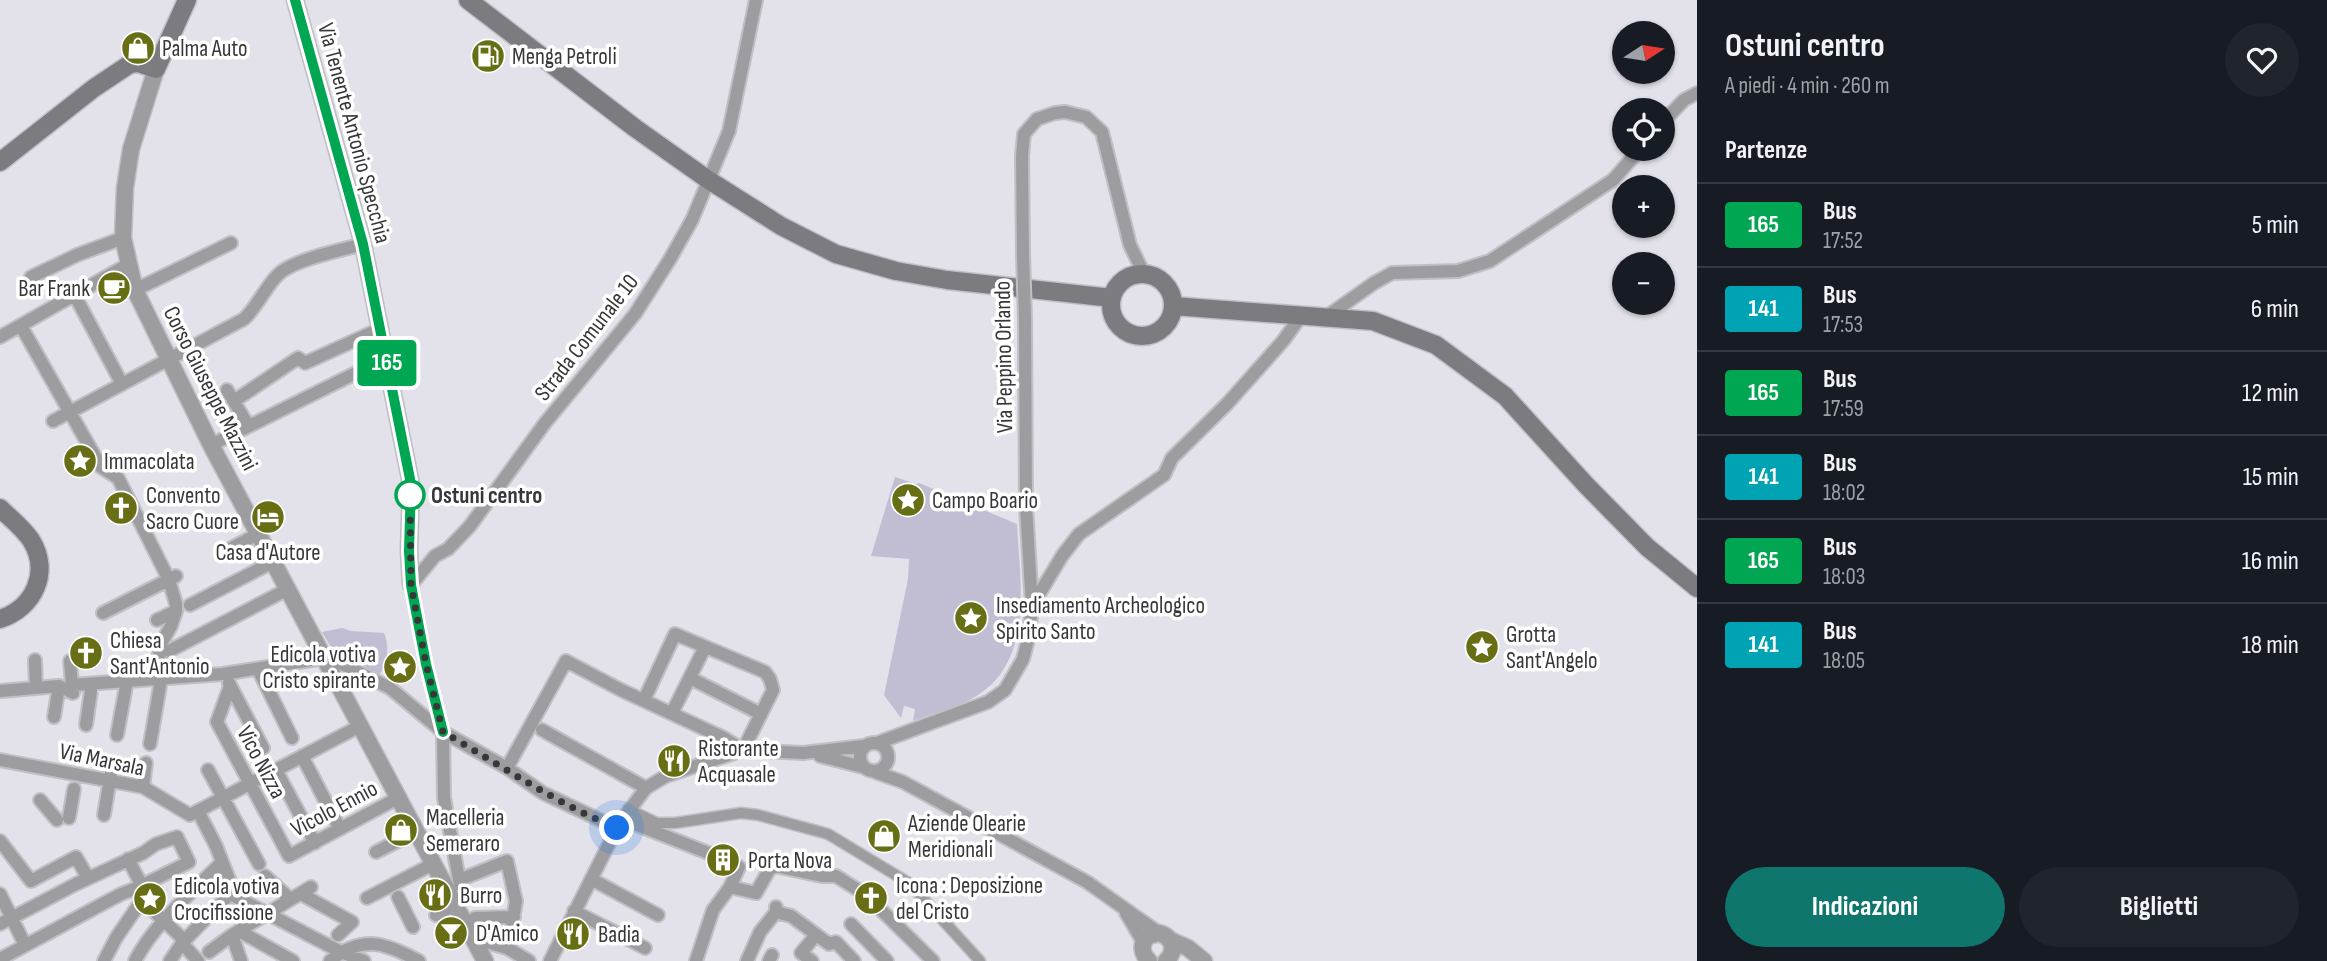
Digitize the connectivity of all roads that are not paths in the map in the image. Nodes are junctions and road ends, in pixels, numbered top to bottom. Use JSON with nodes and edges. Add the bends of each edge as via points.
{"nodes":[{"id":1,"x":187,"y":0,"type":"edge"},
{"id":2,"x":295,"y":0,"type":"edge"},
{"id":3,"x":468,"y":0,"type":"edge"},
{"id":4,"x":756,"y":0,"type":"edge"},
{"id":5,"x":156,"y":69,"type":"junction"},
{"id":6,"x":1697,"y":93,"type":"edge"},
{"id":7,"x":1675,"y":109,"type":"edge"},
{"id":8,"x":1630,"y":161,"type":"edge"},
{"id":9,"x":0,"y":162,"type":"edge"},
{"id":10,"x":707,"y":179,"type":"junction"},
{"id":11,"x":123,"y":238,"type":"junction"},
{"id":12,"x":231,"y":243,"type":"dead end"},
{"id":13,"x":363,"y":244,"type":"junction"},
{"id":14,"x":129,"y":264,"type":"junction"},
{"id":15,"x":1144,"y":274,"type":"junction"},
{"id":16,"x":31,"y":277,"type":"dead end"},
{"id":17,"x":135,"y":290,"type":"junction"},
{"id":18,"x":74,"y":294,"type":"junction"},
{"id":19,"x":1112,"y":299,"type":"junction"},
{"id":20,"x":1173,"y":306,"type":"junction"},
{"id":21,"x":1301,"y":316,"type":"junction"},
{"id":22,"x":1326,"y":317,"type":"junction"},
{"id":23,"x":20,"y":326,"type":"junction"},
{"id":24,"x":380,"y":329,"type":"junction"},
{"id":25,"x":0,"y":337,"type":"edge"},
{"id":26,"x":386,"y":358,"type":"junction"},
{"id":27,"x":168,"y":360,"type":"junction"},
{"id":28,"x":122,"y":384,"type":"junction"},
{"id":29,"x":69,"y":412,"type":"junction"},
{"id":30,"x":54,"y":421,"type":"dead end"},
{"id":31,"x":248,"y":425,"type":"junction"},
{"id":32,"x":211,"y":445,"type":"junction"},
{"id":33,"x":0,"y":508,"type":"edge"},
{"id":34,"x":258,"y":534,"type":"junction"},
{"id":35,"x":224,"y":552,"type":"dead end"},
{"id":36,"x":273,"y":562,"type":"junction"},
{"id":37,"x":173,"y":578,"type":"junction"},
{"id":38,"x":411,"y":585,"type":"junction"},
{"id":39,"x":1697,"y":587,"type":"edge"},
{"id":40,"x":288,"y":589,"type":"junction"},
{"id":41,"x":190,"y":605,"type":"dead end"},
{"id":42,"x":1032,"y":606,"type":"junction"},
{"id":43,"x":176,"y":611,"type":"junction"},
{"id":44,"x":103,"y":613,"type":"dead end"},
{"id":45,"x":0,"y":619,"type":"edge"},
{"id":46,"x":157,"y":620,"type":"dead end"},
{"id":47,"x":705,"y":647,"type":"junction"},
{"id":48,"x":169,"y":651,"type":"dead end"},
{"id":49,"x":324,"y":659,"type":"junction"},
{"id":50,"x":34,"y":660,"type":"dead end"},
{"id":51,"x":70,"y":661,"type":"dead end"},
{"id":52,"x":258,"y":669,"type":"junction"},
{"id":53,"x":223,"y":674,"type":"junction"},
{"id":54,"x":690,"y":678,"type":"junction"},
{"id":55,"x":161,"y":680,"type":"junction"},
{"id":56,"x":127,"y":681,"type":"junction"},
{"id":57,"x":93,"y":684,"type":"junction"},
{"id":58,"x":65,"y":685,"type":"junction"},
{"id":59,"x":230,"y":686,"type":"junction"},
{"id":60,"x":31,"y":687,"type":"junction"},
{"id":61,"x":0,"y":691,"type":"edge"},
{"id":62,"x":644,"y":701,"type":"junction"},
{"id":63,"x":23,"y":702,"type":"dead end"},
{"id":64,"x":672,"y":713,"type":"junction"},
{"id":65,"x":761,"y":714,"type":"junction"},
{"id":66,"x":54,"y":718,"type":"dead end"},
{"id":67,"x":86,"y":725,"type":"dead end"},
{"id":68,"x":360,"y":726,"type":"junction"},
{"id":69,"x":542,"y":730,"type":"dead end"},
{"id":70,"x":443,"y":732,"type":"junction"},
{"id":71,"x":117,"y":735,"type":"dead end"},
{"id":72,"x":292,"y":738,"type":"dead end"},
{"id":73,"x":150,"y":744,"type":"dead end"},
{"id":74,"x":881,"y":747,"type":"junction"},
{"id":75,"x":263,"y":748,"type":"dead end"},
{"id":76,"x":743,"y":750,"type":"junction"},
{"id":77,"x":803,"y":753,"type":"junction"},
{"id":78,"x":302,"y":756,"type":"junction"},
{"id":79,"x":0,"y":760,"type":"edge"},
{"id":80,"x":146,"y":763,"type":"dead end"},
{"id":81,"x":112,"y":767,"type":"dead end"},
{"id":82,"x":507,"y":768,"type":"junction"},
{"id":83,"x":869,"y":769,"type":"junction"},
{"id":84,"x":208,"y":770,"type":"dead end"},
{"id":85,"x":276,"y":770,"type":"junction"},
{"id":86,"x":76,"y":781,"type":"junction"},
{"id":87,"x":110,"y":781,"type":"junction"},
{"id":88,"x":903,"y":782,"type":"junction"},
{"id":89,"x":249,"y":783,"type":"junction"},
{"id":90,"x":143,"y":787,"type":"junction"},
{"id":91,"x":646,"y":788,"type":"junction"},
{"id":92,"x":222,"y":797,"type":"junction"},
{"id":93,"x":398,"y":798,"type":"junction"},
{"id":94,"x":40,"y":800,"type":"dead end"},
{"id":95,"x":194,"y":813,"type":"junction"},
{"id":96,"x":104,"y":815,"type":"dead end"},
{"id":97,"x":623,"y":819,"type":"junction"},
{"id":98,"x":340,"y":829,"type":"junction"},
{"id":99,"x":416,"y":832,"type":"junction"},
{"id":100,"x":0,"y":841,"type":"edge"},
{"id":101,"x":315,"y":843,"type":"junction"},
{"id":102,"x":376,"y":852,"type":"dead end"},
{"id":103,"x":289,"y":856,"type":"joint"},
{"id":104,"x":716,"y":856,"type":"dead end"},
{"id":105,"x":128,"y":859,"type":"junction"},
{"id":106,"x":222,"y":862,"type":"junction"},
{"id":107,"x":433,"y":864,"type":"junction"},
{"id":108,"x":734,"y":865,"type":"dead end"},
{"id":109,"x":88,"y":878,"type":"junction"},
{"id":110,"x":592,"y":879,"type":"junction"},
{"id":111,"x":730,"y":887,"type":"junction"},
{"id":112,"x":140,"y":891,"type":"junction"},
{"id":113,"x":233,"y":891,"type":"junction"},
{"id":114,"x":301,"y":893,"type":"junction"},
{"id":115,"x":0,"y":894,"type":"edge"},
{"id":116,"x":398,"y":897,"type":"dead end"},
{"id":117,"x":367,"y":898,"type":"dead end"},
{"id":118,"x":1119,"y":904,"type":"junction"},
{"id":119,"x":455,"y":905,"type":"junction"},
{"id":120,"x":574,"y":911,"type":"junction"},
{"id":121,"x":267,"y":913,"type":"junction"},
{"id":122,"x":436,"y":915,"type":"dead end"},
{"id":123,"x":658,"y":915,"type":"dead end"},
{"id":124,"x":514,"y":917,"type":"junction"},
{"id":125,"x":475,"y":918,"type":"dead end"},
{"id":126,"x":6,"y":921,"type":"edge"},
{"id":127,"x":163,"y":922,"type":"junction"},
{"id":128,"x":850,"y":924,"type":"dead end"},
{"id":129,"x":413,"y":927,"type":"dead end"},
{"id":130,"x":236,"y":933,"type":"junction"},
{"id":131,"x":338,"y":935,"type":"dead end"},
{"id":132,"x":816,"y":935,"type":"junction"},
{"id":133,"x":510,"y":938,"type":"dead end"},
{"id":134,"x":486,"y":942,"type":"dead end"},
{"id":135,"x":182,"y":943,"type":"junction"},
{"id":136,"x":26,"y":945,"type":"junction"},
{"id":137,"x":645,"y":947,"type":"dead end"},
{"id":138,"x":919,"y":947,"type":"junction"},
{"id":139,"x":1166,"y":947,"type":"edge"},
{"id":140,"x":209,"y":952,"type":"dead end"},
{"id":141,"x":341,"y":952,"type":"junction"},
{"id":142,"x":1145,"y":955,"type":"edge"},
{"id":143,"x":0,"y":959,"type":"edge"},
{"id":144,"x":1201,"y":959,"type":"edge"},
{"id":145,"x":104,"y":961,"type":"edge"},
{"id":146,"x":135,"y":961,"type":"edge"},
{"id":147,"x":170,"y":961,"type":"edge"},
{"id":148,"x":198,"y":961,"type":"edge"},
{"id":149,"x":241,"y":961,"type":"edge"},
{"id":150,"x":293,"y":961,"type":"edge"},
{"id":151,"x":330,"y":961,"type":"edge"},
{"id":152,"x":365,"y":961,"type":"edge"},
{"id":153,"x":419,"y":961,"type":"edge"},
{"id":154,"x":485,"y":961,"type":"edge"},
{"id":155,"x":529,"y":961,"type":"edge"},
{"id":156,"x":550,"y":961,"type":"edge"},
{"id":157,"x":696,"y":961,"type":"edge"},
{"id":158,"x":747,"y":961,"type":"edge"},
{"id":159,"x":812,"y":961,"type":"edge"},
{"id":160,"x":854,"y":961,"type":"edge"},
{"id":161,"x":887,"y":961,"type":"edge"},
{"id":162,"x":921,"y":961,"type":"edge"},
{"id":163,"x":933,"y":961,"type":"edge"},
{"id":164,"x":980,"y":961,"type":"edge"}],
"edges":[{"from":1,"to":5,"type":"main road","name":"Corso Giuseppe Mazzini"},
{"from":2,"to":13,"type":"street","name":"Via Tenente Antonio Specchia"},
{"from":3,"to":10,"type":"main road"},
{"from":4,"to":10,"type":"street","name":"Strada Comunale 10","via":[[729,131]]},
{"from":5,"to":9,"type":"main road","via":[[130,64]]},
{"from":5,"to":11,"type":"street","name":"Corso Giuseppe Mazzini","via":[[131,149]]},
{"from":6,"to":7,"type":"street"},
{"from":8,"to":22,"type":"street","via":[[1613,180],[1490,261],[1458,271],[1392,273]]},
{"from":10,"to":19,"type":"main road","via":[[836,254],[947,280]]},
{"from":10,"to":38,"type":"street","name":"Strada Comunale 10","via":[[692,220],[635,314],[545,423],[470,526],[435,556]]},
{"from":11,"to":14,"type":"street","name":"Corso Giuseppe Mazzini"},
{"from":11,"to":16,"type":"street"},
{"from":12,"to":17,"type":"street"},
{"from":13,"to":24,"type":"street","name":"Via Tenente Antonio Specchia"},
{"from":13,"to":27,"type":"street","via":[[292,266],[279,274],[244,320]]},
{"from":14,"to":17,"type":"street","name":"Corso Giuseppe Mazzini"},
{"from":14,"to":18,"type":"street"},
{"from":15,"to":19,"type":"main road","via":[[1120,283]]},
{"from":15,"to":20,"type":"main road","via":[[1161,281]]},
{"from":15,"to":42,"type":"street","name":"Via Peppino Orlando","bridge":true,"via":[[1130,245],[1102,132],[1086,117],[1055,113],[1037,119],[1024,134],[1022,156]]},
{"from":17,"to":27,"type":"street","name":"Corso Giuseppe Mazzini"},
{"from":18,"to":23,"type":"street"},
{"from":18,"to":28,"type":"street"},
{"from":19,"to":20,"type":"main road","via":[[1111,309],[1120,327],[1139,336],[1158,331]]},
{"from":20,"to":21,"type":"main road"},
{"from":21,"to":22,"type":"main road"},
{"from":21,"to":42,"type":"street","via":[[1227,404],[1172,457],[1164,475],[1079,534]]},
{"from":22,"to":39,"type":"main road","via":[[1373,321],[1436,345],[1505,396],[1647,547]]},
{"from":23,"to":25,"type":"street"},
{"from":23,"to":29,"type":"street"},
{"from":24,"to":26,"type":"street","name":"Via Tenente Antonio Specchia"},
{"from":24,"to":31,"type":"street","via":[[305,363],[298,358],[230,395]]},
{"from":26,"to":31,"type":"street"},
{"from":26,"to":38,"type":"street","name":"Via Tenente Antonio Specchia","via":[[411,484]]},
{"from":27,"to":28,"type":"street"},
{"from":27,"to":32,"type":"street","name":"Corso Giuseppe Mazzini"},
{"from":28,"to":29,"type":"street"},
{"from":29,"to":30,"type":"street"},
{"from":29,"to":37,"type":"street","via":[[101,467],[118,478]]},
{"from":31,"to":32,"type":"street"},
{"from":32,"to":34,"type":"street","name":"Corso Giuseppe Mazzini"},
{"from":33,"to":45,"type":"main road","via":[[30,540],[40,578],[27,604]]},
{"from":34,"to":35,"type":"street"},
{"from":34,"to":36,"type":"street","name":"Corso Giuseppe Mazzini"},
{"from":36,"to":40,"type":"street","name":"Corso Giuseppe Mazzini"},
{"from":36,"to":41,"type":"street"},
{"from":37,"to":43,"type":"street"},
{"from":37,"to":44,"type":"street"},
{"from":38,"to":70,"type":"street","name":"Via Tenente Antonio Specchia"},
{"from":40,"to":48,"type":"street"},
{"from":40,"to":49,"type":"street","name":"Corso Giuseppe Mazzini"},
{"from":42,"to":74,"type":"street","name":"Via Peppino Orlando","via":[[1023,659],[1005,690],[976,708]]},
{"from":43,"to":46,"type":"street"},
{"from":43,"to":55,"type":"street","via":[[159,655]]},
{"from":47,"to":54,"type":"street"},
{"from":47,"to":62,"type":"street","via":[[675,634]]},
{"from":47,"to":65,"type":"street","via":[[765,672],[773,690]]},
{"from":49,"to":52,"type":"street"},
{"from":49,"to":68,"type":"street","name":"Corso Giuseppe Mazzini"},
{"from":49,"to":70,"type":"street","via":[[390,688]]},
{"from":50,"to":60,"type":"street"},
{"from":51,"to":58,"type":"street"},
{"from":52,"to":53,"type":"street"},
{"from":52,"to":72,"type":"street"},
{"from":53,"to":55,"type":"street"},
{"from":53,"to":59,"type":"street"},
{"from":54,"to":64,"type":"street"},
{"from":54,"to":65,"type":"street"},
{"from":55,"to":56,"type":"street"},
{"from":55,"to":73,"type":"street"},
{"from":56,"to":57,"type":"street"},
{"from":56,"to":71,"type":"street"},
{"from":57,"to":58,"type":"street"},
{"from":57,"to":67,"type":"street"},
{"from":58,"to":60,"type":"street"},
{"from":58,"to":66,"type":"street"},
{"from":59,"to":75,"type":"street"},
{"from":59,"to":89,"type":"street","name":"Vico Nizza","via":[[217,722]]},
{"from":60,"to":61,"type":"street"},
{"from":60,"to":63,"type":"street"},
{"from":62,"to":64,"type":"street"},
{"from":62,"to":82,"type":"street","via":[[566,661]]},
{"from":64,"to":76,"type":"street"},
{"from":65,"to":76,"type":"street"},
{"from":68,"to":78,"type":"street"},
{"from":68,"to":93,"type":"street","name":"Corso Giuseppe Mazzini"},
{"from":69,"to":91,"type":"street"},
{"from":70,"to":82,"type":"street"},
{"from":70,"to":124,"type":"street","name":"Via Tenente Antonio Specchia","via":[[444,798],[460,882],[507,861],[516,901]]},
{"from":74,"to":77,"type":"street","name":"Via Peppino Orlando"},
{"from":74,"to":83,"type":"street","via":[[883,768]]},
{"from":74,"to":83,"type":"street","via":[[859,758]]},
{"from":74,"to":88,"type":"street"},
{"from":76,"to":77,"type":"street","name":"Via Peppino Orlando"},
{"from":76,"to":91,"type":"street","name":"Via Peppino Orlando","via":[[666,776]]},
{"from":77,"to":83,"type":"street","name":"Via Peppino Orlando"},
{"from":78,"to":85,"type":"street"},
{"from":78,"to":98,"type":"street"},
{"from":79,"to":86,"type":"street","name":"Via Marsala"},
{"from":80,"to":90,"type":"street"},
{"from":81,"to":87,"type":"street"},
{"from":82,"to":97,"type":"street","via":[[543,793]]},
{"from":83,"to":88,"type":"street","name":"Via Peppino Orlando"},
{"from":84,"to":92,"type":"street"},
{"from":85,"to":89,"type":"street"},
{"from":85,"to":101,"type":"street"},
{"from":86,"to":87,"type":"street","name":"Via Marsala"},
{"from":86,"to":94,"type":"street","via":[[63,819]]},
{"from":87,"to":90,"type":"street","name":"Via Marsala"},
{"from":87,"to":96,"type":"street"},
{"from":88,"to":118,"type":"street","name":"Via Peppino Orlando"},
{"from":89,"to":92,"type":"street"},
{"from":89,"to":103,"type":"street","name":"Vico Nizza"},
{"from":90,"to":95,"type":"street","name":"Via Marsala"},
{"from":91,"to":97,"type":"street","name":"Via Peppino Orlando"},
{"from":92,"to":95,"type":"street"},
{"from":92,"to":114,"type":"street","via":[[262,870]]},
{"from":93,"to":98,"type":"street","name":"Vicolo Ennio"},
{"from":93,"to":99,"type":"street","name":"Corso Giuseppe Mazzini"},
{"from":95,"to":106,"type":"street"},
{"from":97,"to":104,"type":"street"},
{"from":97,"to":110,"type":"street","name":"Via Peppino Orlando"},
{"from":97,"to":164,"type":"street","via":[[675,823],[741,813],[828,834],[909,883]]},
{"from":98,"to":101,"type":"street","name":"Vicolo Ennio"},
{"from":99,"to":102,"type":"street"},
{"from":99,"to":107,"type":"street","name":"Corso Giuseppe Mazzini"},
{"from":100,"to":109,"type":"street","via":[[31,881],[76,857]]},
{"from":101,"to":103,"type":"street","name":"Vicolo Ennio"},
{"from":105,"to":109,"type":"street"},
{"from":105,"to":112,"type":"street"},
{"from":105,"to":112,"type":"street","via":[[177,837],[189,862]]},
{"from":106,"to":113,"type":"street"},
{"from":106,"to":127,"type":"street"},
{"from":107,"to":117,"type":"street"},
{"from":107,"to":119,"type":"street","name":"Corso Giuseppe Mazzini"},
{"from":108,"to":111,"type":"street"},
{"from":109,"to":126,"type":"street"},
{"from":110,"to":120,"type":"street","name":"Via Peppino Orlando"},
{"from":110,"to":123,"type":"street"},
{"from":111,"to":138,"type":"street","via":[[756,892],[775,866],[836,876],[866,895]]},
{"from":111,"to":157,"type":"street","via":[[713,910]]},
{"from":112,"to":127,"type":"street"},
{"from":112,"to":136,"type":"street","via":[[121,894]]},
{"from":112,"to":145,"type":"street"},
{"from":113,"to":121,"type":"street"},
{"from":113,"to":135,"type":"street"},
{"from":114,"to":121,"type":"street"},
{"from":114,"to":131,"type":"street","via":[[352,922]]},
{"from":115,"to":126,"type":"street"},
{"from":116,"to":129,"type":"street"},
{"from":118,"to":139,"type":"street","name":"Via Peppino Orlando"},
{"from":118,"to":142,"type":"street"},
{"from":119,"to":122,"type":"street"},
{"from":119,"to":154,"type":"street","name":"Corso Giuseppe Mazzini"},
{"from":120,"to":137,"type":"street"},
{"from":120,"to":156,"type":"street","name":"Via Peppino Orlando"},
{"from":121,"to":130,"type":"street"},
{"from":121,"to":141,"type":"street"},
{"from":124,"to":125,"type":"street"},
{"from":124,"to":133,"type":"street"},
{"from":126,"to":136,"type":"street"},
{"from":127,"to":135,"type":"street"},
{"from":127,"to":146,"type":"street"},
{"from":128,"to":161,"type":"street"},
{"from":130,"to":140,"type":"street"},
{"from":130,"to":149,"type":"street"},
{"from":130,"to":150,"type":"street"},
{"from":132,"to":158,"type":"street","via":[[776,910]]},
{"from":132,"to":159,"type":"street","via":[[801,953]]},
{"from":132,"to":160,"type":"street","via":[[829,944],[836,942]]},
{"from":134,"to":155,"type":"street"},
{"from":135,"to":147,"type":"street"},
{"from":135,"to":148,"type":"street"},
{"from":136,"to":143,"type":"street"},
{"from":138,"to":162,"type":"street"},
{"from":138,"to":163,"type":"street"},
{"from":139,"to":142,"type":"street","via":[[1148,936]]},
{"from":139,"to":144,"type":"street"},
{"from":141,"to":151,"type":"street"},
{"from":141,"to":152,"type":"street"},
{"from":141,"to":153,"type":"street","via":[[381,943]]}]}
